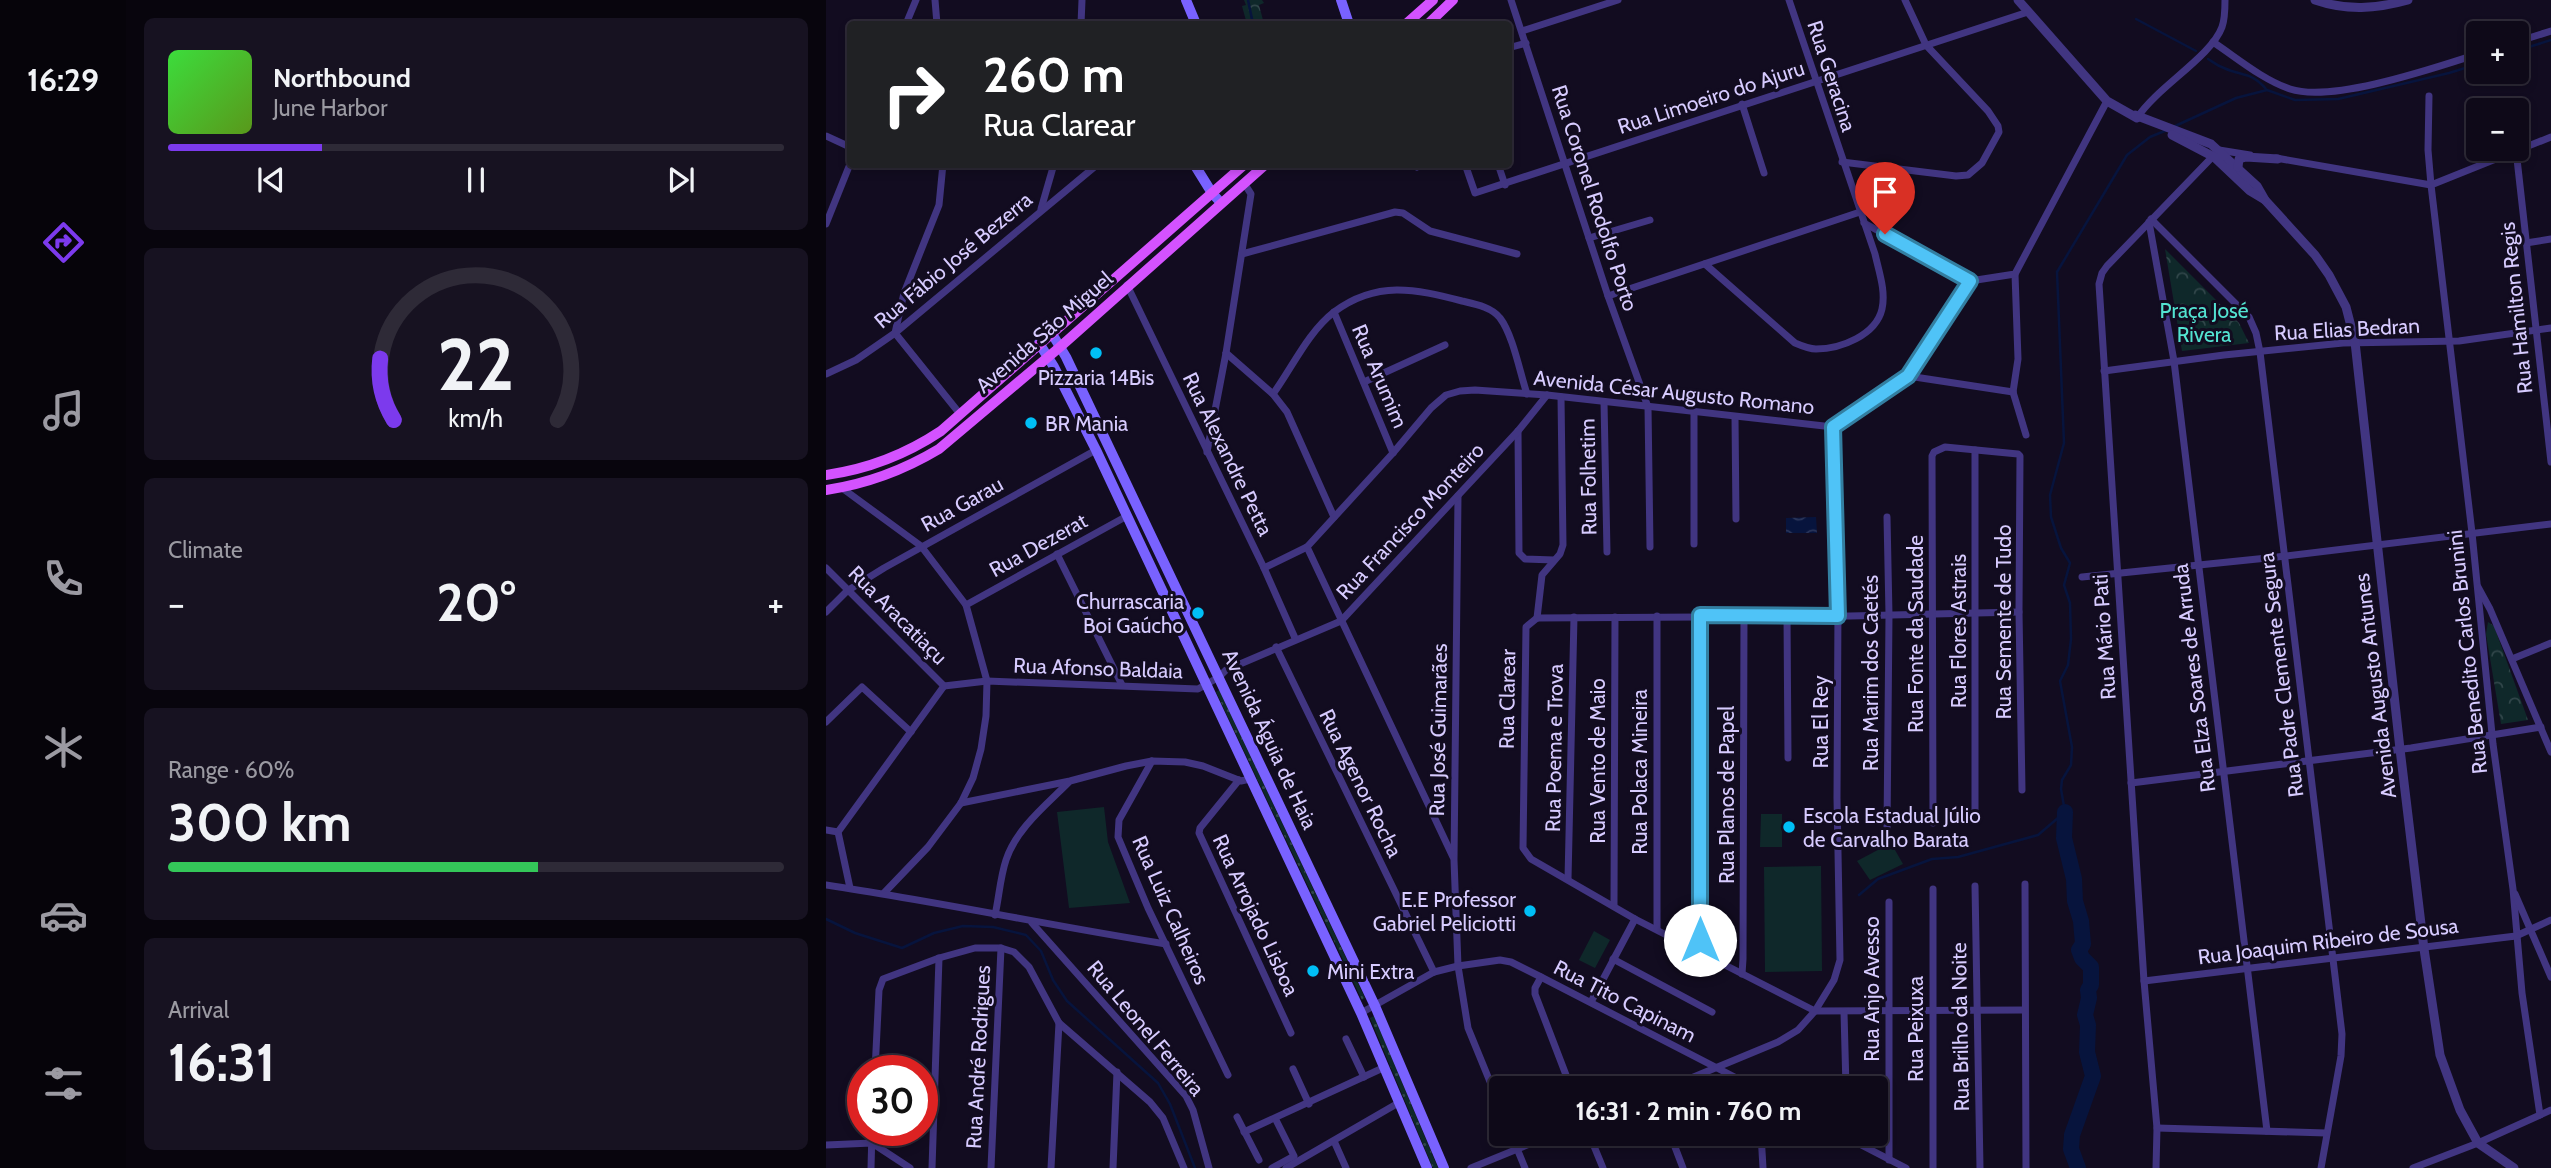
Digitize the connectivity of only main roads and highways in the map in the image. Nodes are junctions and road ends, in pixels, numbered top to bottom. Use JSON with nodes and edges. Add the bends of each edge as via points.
{"nodes":[{"id":1,"x":1186,"y":0,"type":"edge"},
{"id":2,"x":1341,"y":0,"type":"edge"},
{"id":3,"x":1433,"y":0,"type":"edge"},
{"id":4,"x":1453,"y":0,"type":"edge"},
{"id":5,"x":1195,"y":21,"type":"edge"},
{"id":6,"x":1348,"y":21,"type":"edge"},
{"id":7,"x":1409,"y":21,"type":"edge"},
{"id":8,"x":1431,"y":21,"type":"edge"},
{"id":9,"x":1196,"y":168,"type":"edge"},
{"id":10,"x":1240,"y":168,"type":"edge"},
{"id":11,"x":1261,"y":168,"type":"edge"},
{"id":12,"x":1212,"y":193,"type":"junction"},
{"id":13,"x":1221,"y":203,"type":"junction"},
{"id":14,"x":1051,"y":332,"type":"junction"},
{"id":15,"x":1039,"y":343,"type":"junction"},
{"id":16,"x":1060,"y":347,"type":"junction"},
{"id":17,"x":1048,"y":357,"type":"junction"},
{"id":18,"x":826,"y":475,"type":"edge"},
{"id":19,"x":826,"y":490,"type":"edge"},
{"id":20,"x":1427,"y":1168,"type":"edge"},
{"id":21,"x":1444,"y":1168,"type":"edge"}],
"edges":[{"from":1,"to":5,"type":"main road"},
{"from":2,"to":6,"type":"main road"},
{"from":3,"to":7,"type":"main road"},
{"from":4,"to":8,"type":"main road"},
{"from":9,"to":12,"type":"main road"},
{"from":10,"to":12,"type":"main road","name":"Avenida São Miguel"},
{"from":11,"to":13,"type":"main road","name":"Avenida São Miguel"},
{"from":12,"to":13,"type":"main road"},
{"from":12,"to":14,"type":"main road","name":"Avenida São Miguel"},
{"from":13,"to":16,"type":"main road","name":"Avenida São Miguel"},
{"from":14,"to":15,"type":"main road","name":"Avenida São Miguel"},
{"from":14,"to":16,"type":"main road","name":"Avenida Águia de Haia"},
{"from":15,"to":17,"type":"main road","name":"Avenida Águia de Haia"},
{"from":15,"to":18,"type":"main road","name":"Avenida São Miguel","via":[[921,444],[860,470]]},
{"from":16,"to":17,"type":"main road","name":"Avenida São Miguel"},
{"from":16,"to":21,"type":"main road","name":"Avenida Águia de Haia","via":[[1375,1006]]},
{"from":17,"to":19,"type":"main road","name":"Avenida São Miguel","via":[[918,462],[883,477]]},
{"from":17,"to":20,"type":"main road","name":"Avenida Águia de Haia","via":[[1362,1013]]}]}
